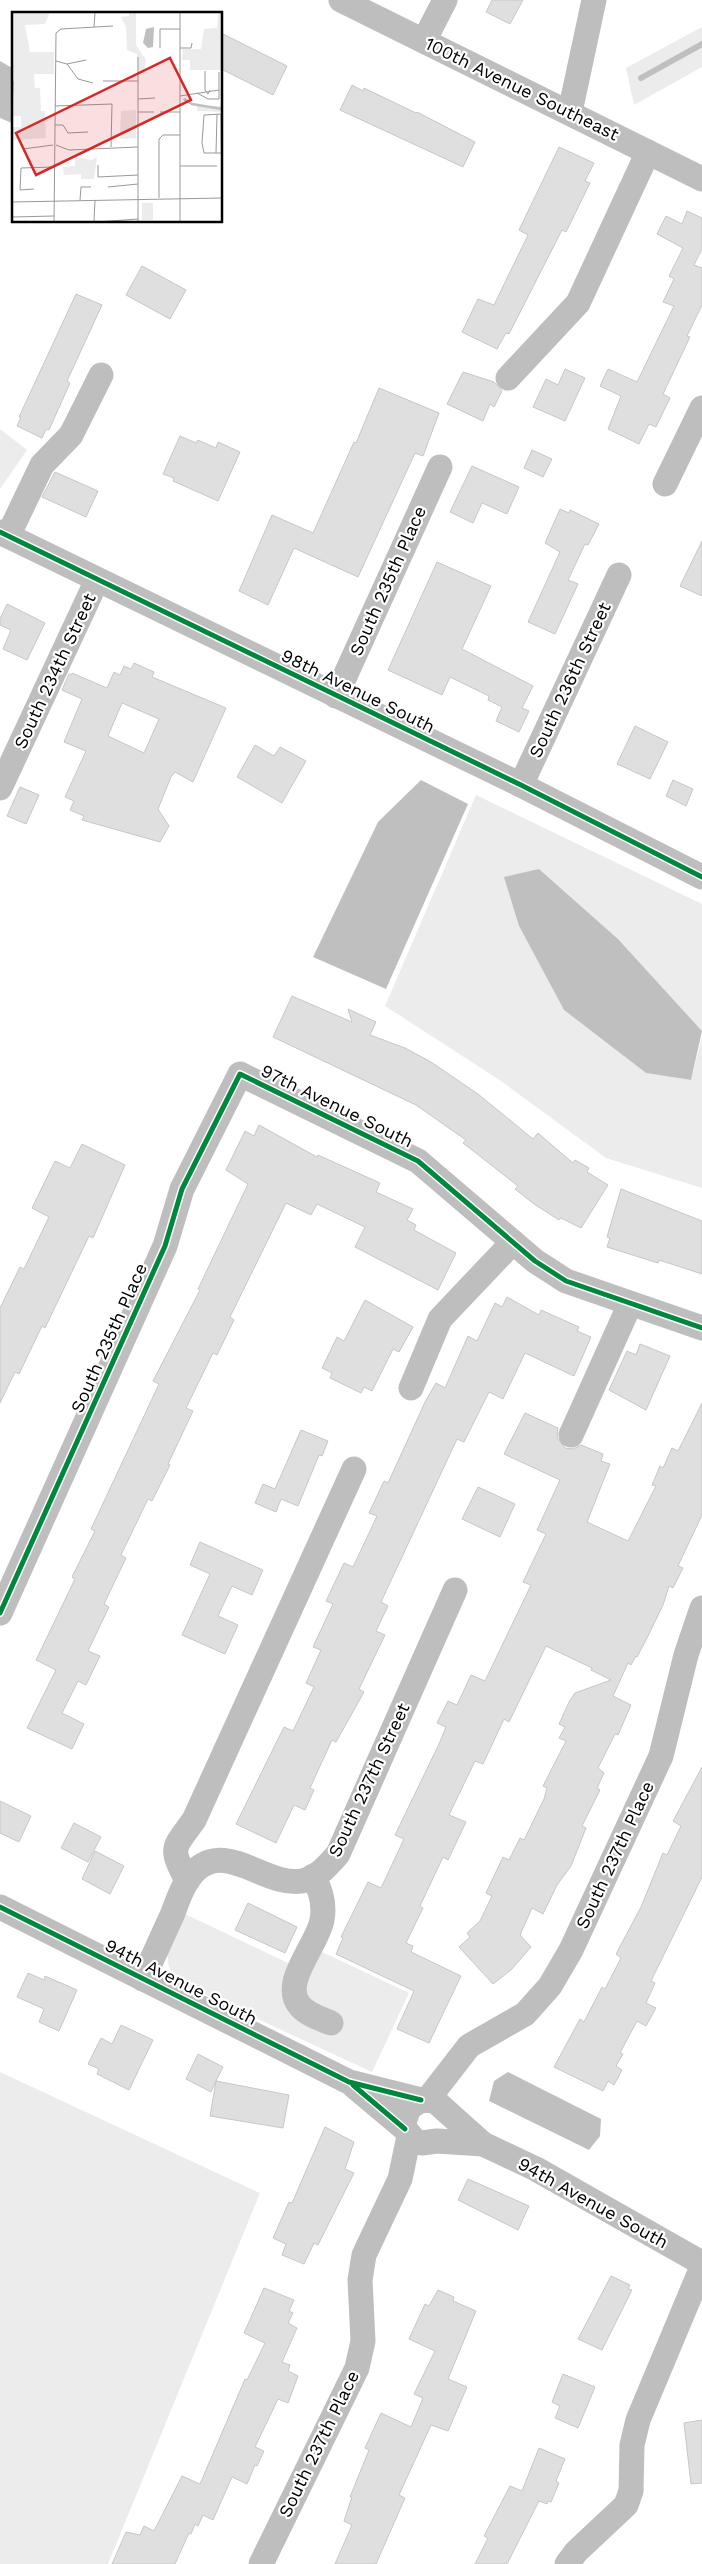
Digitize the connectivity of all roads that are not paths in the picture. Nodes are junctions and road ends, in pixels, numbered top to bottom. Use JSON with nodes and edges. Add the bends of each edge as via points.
{"nodes":[{"id":1,"x":341,"y":0,"type":"edge"},
{"id":2,"x":445,"y":0,"type":"edge"},
{"id":3,"x":594,"y":0,"type":"edge"},
{"id":4,"x":424,"y":41,"type":"junction"},
{"id":5,"x":570,"y":112,"type":"junction"},
{"id":6,"x":648,"y":152,"type":"junction"},
{"id":7,"x":702,"y":178,"type":"edge"},
{"id":8,"x":101,"y":375,"type":"dead end"},
{"id":9,"x":508,"y":378,"type":"dead end"},
{"id":10,"x":702,"y":408,"type":"edge"},
{"id":11,"x":440,"y":467,"type":"dead end"},
{"id":12,"x":665,"y":484,"type":"dead end"},
{"id":13,"x":4,"y":534,"type":"edge"},
{"id":14,"x":619,"y":575,"type":"dead end"},
{"id":15,"x":97,"y":580,"type":"junction"},
{"id":16,"x":336,"y":696,"type":"junction"},
{"id":17,"x":521,"y":785,"type":"junction"},
{"id":18,"x":0,"y":788,"type":"edge"},
{"id":19,"x":702,"y":877,"type":"edge"},
{"id":20,"x":240,"y":1074,"type":"joint"},
{"id":21,"x":513,"y":1242,"type":"junction"},
{"id":22,"x":630,"y":1304,"type":"junction"},
{"id":23,"x":702,"y":1328,"type":"edge"},
{"id":24,"x":411,"y":1388,"type":"dead end"},
{"id":25,"x":571,"y":1435,"type":"dead end"},
{"id":26,"x":354,"y":1469,"type":"dead end"},
{"id":27,"x":455,"y":1590,"type":"dead end"},
{"id":28,"x":702,"y":1608,"type":"edge"},
{"id":29,"x":0,"y":1613,"type":"edge"},
{"id":30,"x":313,"y":1876,"type":"junction"},
{"id":31,"x":187,"y":1881,"type":"junction"},
{"id":32,"x":0,"y":1907,"type":"edge"},
{"id":33,"x":143,"y":1979,"type":"junction"},
{"id":34,"x":331,"y":2023,"type":"dead end"},
{"id":35,"x":349,"y":2082,"type":"junction"},
{"id":36,"x":434,"y":2104,"type":"junction"},
{"id":37,"x":420,"y":2137,"type":"junction"},
{"id":38,"x":483,"y":2144,"type":"junction"},
{"id":39,"x":702,"y":2265,"type":"edge"},
{"id":40,"x":261,"y":2564,"type":"edge"},
{"id":41,"x":567,"y":2564,"type":"edge"}],
"edges":[{"from":1,"to":4,"type":"street","name":"100th Avenue Southeast"},
{"from":2,"to":4,"type":"street"},
{"from":3,"to":5,"type":"street"},
{"from":4,"to":5,"type":"street","name":"100th Avenue Southeast"},
{"from":5,"to":6,"type":"street","name":"100th Avenue Southeast"},
{"from":6,"to":7,"type":"street","name":"100th Avenue Southeast"},
{"from":6,"to":9,"type":"street","via":[[578,304]]},
{"from":8,"to":13,"type":"street","via":[[71,436],[42,465]]},
{"from":10,"to":12,"type":"street"},
{"from":11,"to":16,"type":"street","name":"South 235th Place"},
{"from":13,"to":15,"type":"street","name":"98th Avenue South"},
{"from":14,"to":17,"type":"street","name":"South 236th Street"},
{"from":15,"to":16,"type":"street","name":"98th Avenue South"},
{"from":15,"to":18,"type":"street","name":"South 234th Street"},
{"from":16,"to":17,"type":"street","name":"98th Avenue South"},
{"from":17,"to":19,"type":"street","name":"98th Avenue South"},
{"from":20,"to":21,"type":"street","name":"97th Avenue South","via":[[418,1161]]},
{"from":20,"to":29,"type":"street","name":"South 235th Place","via":[[182,1189],[165,1246]]},
{"from":21,"to":22,"type":"street","name":"97th Avenue South","via":[[566,1281]]},
{"from":21,"to":24,"type":"street","via":[[440,1319]]},
{"from":22,"to":23,"type":"street","name":"97th Avenue South"},
{"from":22,"to":25,"type":"street"},
{"from":26,"to":31,"type":"street","via":[[194,1820],[177,1843],[174,1855]]},
{"from":27,"to":30,"type":"street","name":"South 237th Street","via":[[338,1854]]},
{"from":28,"to":36,"type":"street","name":"South 237th Place","via":[[686,1656],[661,1756],[570,1950],[550,1986],[525,2014],[469,2046]]},
{"from":30,"to":31,"type":"street","via":[[302,1881],[282,1879],[233,1862],[217,1860],[199,1868]]},
{"from":30,"to":34,"type":"street","via":[[322,1897],[322,1921],[296,1978],[294,1991],[305,2011]]},
{"from":31,"to":33,"type":"street"},
{"from":32,"to":33,"type":"street","name":"94th Avenue South"},
{"from":33,"to":35,"type":"street","name":"94th Avenue South"},
{"from":35,"to":36,"type":"street","name":"94th Avenue South"},
{"from":35,"to":37,"type":"street","name":"94th Avenue South"},
{"from":36,"to":37,"type":"street","via":[[448,2127]]},
{"from":36,"to":37,"type":"street","via":[[409,2108],[404,2122]]},
{"from":36,"to":38,"type":"street","name":"94th Avenue South"},
{"from":37,"to":38,"type":"street","name":"94th Avenue South"},
{"from":37,"to":40,"type":"street","name":"South 237th Place","via":[[364,2254],[360,2280],[363,2341],[357,2368]]},
{"from":38,"to":39,"type":"street","name":"94th Avenue South","via":[[536,2168]]},
{"from":39,"to":41,"type":"street","via":[[638,2420],[630,2456],[631,2491],[626,2505]]}]}
